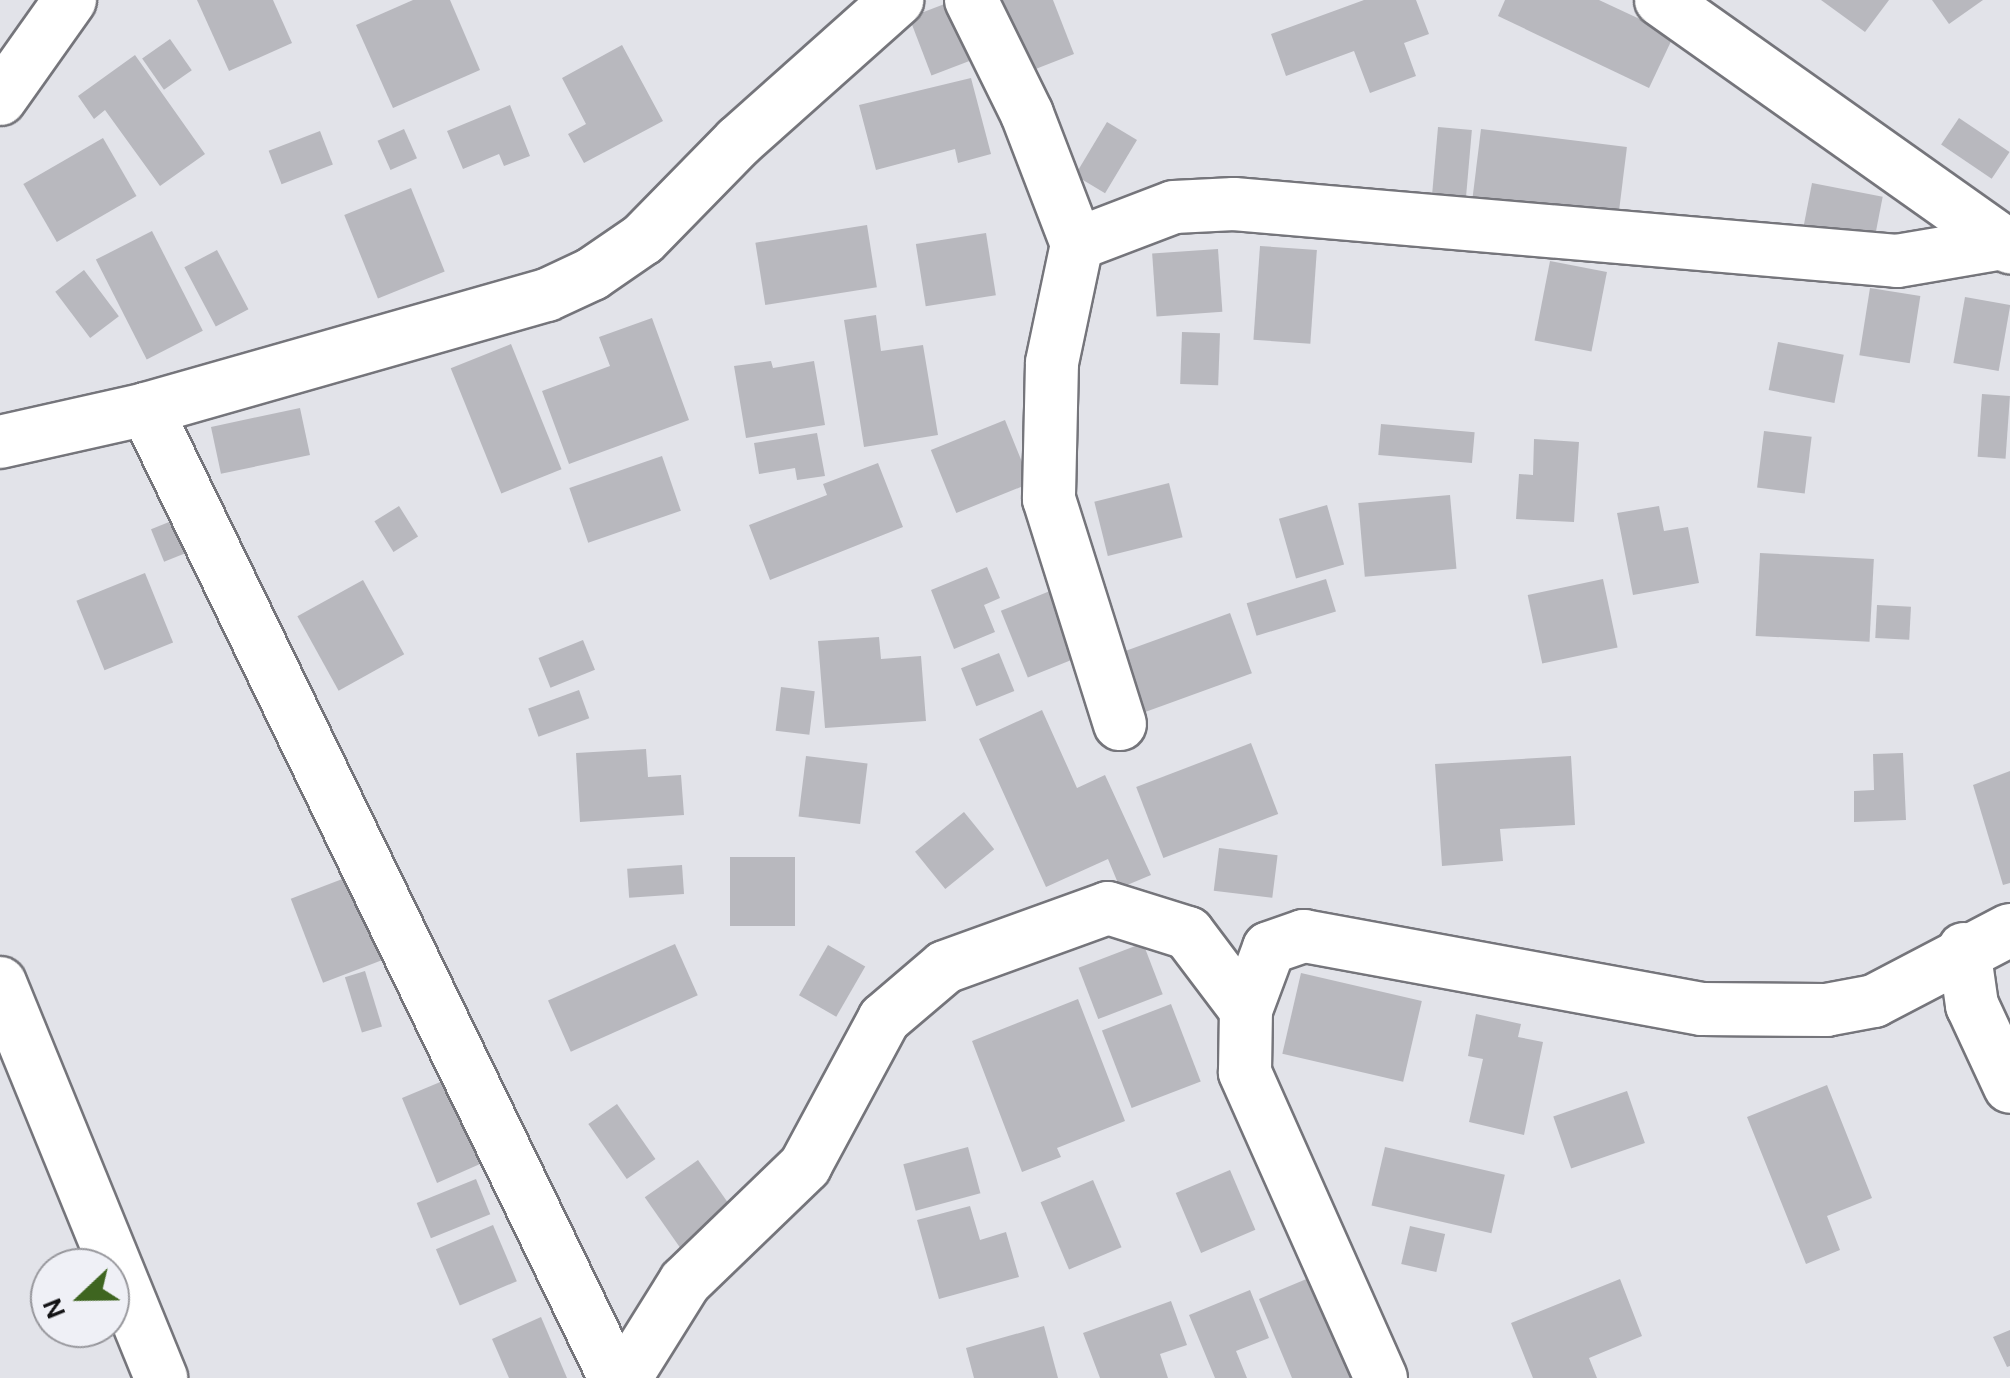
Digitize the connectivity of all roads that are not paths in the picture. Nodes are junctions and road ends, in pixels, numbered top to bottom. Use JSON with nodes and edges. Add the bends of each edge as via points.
{"nodes":[{"id":1,"x":70,"y":0,"type":"edge"},
{"id":2,"x":897,"y":0,"type":"edge"},
{"id":3,"x":972,"y":0,"type":"edge"},
{"id":4,"x":1661,"y":0,"type":"edge"},
{"id":5,"x":0,"y":99,"type":"edge"},
{"id":6,"x":1077,"y":244,"type":"junction"},
{"id":7,"x":2006,"y":244,"type":"edge"},
{"id":8,"x":146,"y":409,"type":"junction"},
{"id":9,"x":0,"y":442,"type":"edge"},
{"id":10,"x":1120,"y":724,"type":"dead end"},
{"id":11,"x":1987,"y":939,"type":"edge"},
{"id":12,"x":0,"y":983,"type":"edge"},
{"id":13,"x":1246,"y":1010,"type":"junction"},
{"id":14,"x":2010,"y":1087,"type":"edge"},
{"id":15,"x":161,"y":1378,"type":"edge"},
{"id":16,"x":615,"y":1378,"type":"edge"},
{"id":17,"x":625,"y":1378,"type":"edge"},
{"id":18,"x":1381,"y":1378,"type":"edge"}],
"edges":[{"from":1,"to":5,"type":"street"},
{"from":2,"to":8,"type":"street","via":[[738,141],[643,239],[592,274],[547,295]]},
{"from":3,"to":6,"type":"street","via":[[1028,114]]},
{"from":4,"to":7,"type":"street"},
{"from":6,"to":7,"type":"street","via":[[1174,208],[1234,204],[1897,261]]},
{"from":6,"to":10,"type":"street","via":[[1052,362],[1049,499]]},
{"from":8,"to":9,"type":"street"},
{"from":8,"to":16,"type":"street"},
{"from":11,"to":13,"type":"street","via":[[1874,1001],[1826,1010],[1702,1009],[1304,936],[1269,948]]},
{"from":11,"to":14,"type":"street","via":[[1972,1005]]},
{"from":12,"to":15,"type":"street"},
{"from":13,"to":17,"type":"street","via":[[1188,933],[1108,908],[945,967],[884,1019],[805,1166],[685,1282]]},
{"from":13,"to":18,"type":"street","via":[[1246,1072]]}]}
